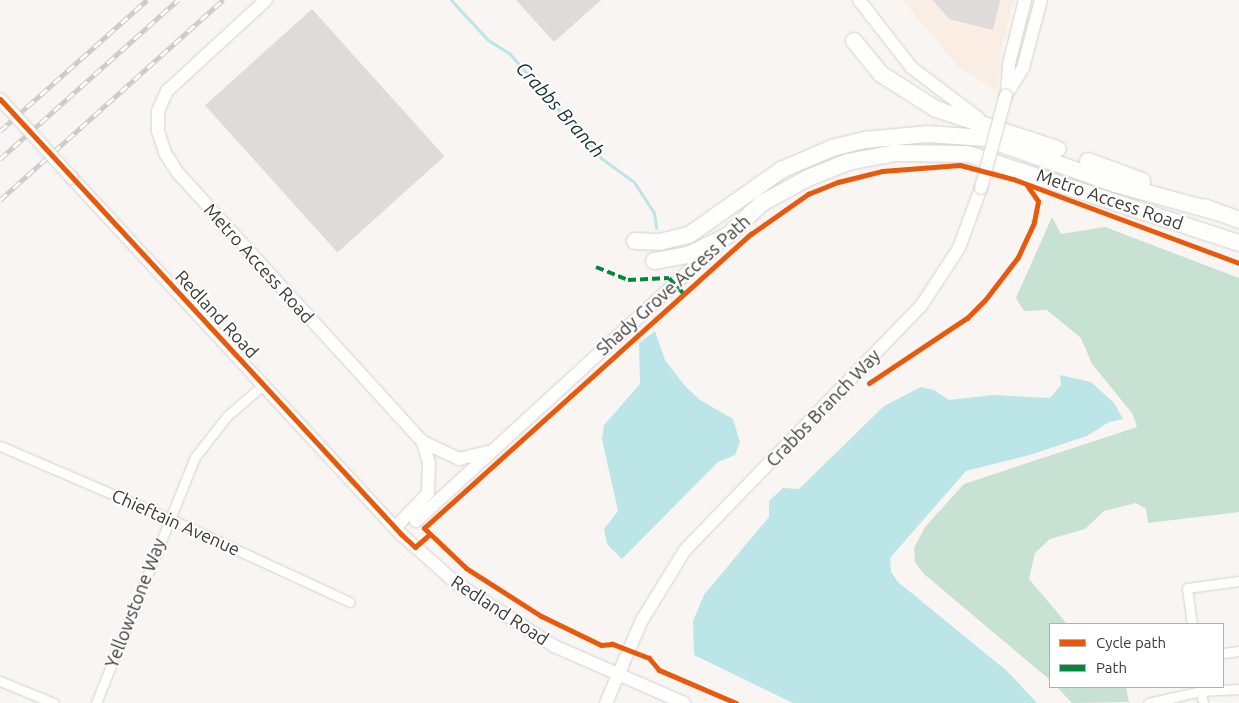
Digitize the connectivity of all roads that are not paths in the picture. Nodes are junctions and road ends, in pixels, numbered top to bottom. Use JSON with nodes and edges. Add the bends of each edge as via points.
{"nodes":[{"id":1,"x":266,"y":0,"type":"edge"},
{"id":2,"x":859,"y":0,"type":"edge"},
{"id":3,"x":1025,"y":0,"type":"edge"},
{"id":4,"x":1042,"y":0,"type":"edge"},
{"id":5,"x":854,"y":41,"type":"dead end"},
{"id":6,"x":1006,"y":96,"type":"junction"},
{"id":7,"x":0,"y":99,"type":"edge"},
{"id":8,"x":989,"y":124,"type":"junction"},
{"id":9,"x":1214,"y":212,"type":"junction"},
{"id":10,"x":1239,"y":220,"type":"edge"},
{"id":11,"x":727,"y":236,"type":"junction"},
{"id":12,"x":635,"y":241,"type":"dead end"},
{"id":13,"x":1239,"y":243,"type":"edge"},
{"id":14,"x":654,"y":261,"type":"dead end"},
{"id":15,"x":263,"y":385,"type":"junction"},
{"id":16,"x":423,"y":442,"type":"junction"},
{"id":17,"x":0,"y":446,"type":"edge"},
{"id":18,"x":494,"y":449,"type":"junction"},
{"id":19,"x":168,"y":518,"type":"junction"},
{"id":20,"x":399,"y":532,"type":"junction"},
{"id":21,"x":1239,"y":581,"type":"edge"},
{"id":22,"x":350,"y":602,"type":"dead end"},
{"id":23,"x":1192,"y":623,"type":"edge"},
{"id":24,"x":1239,"y":651,"type":"edge"},
{"id":25,"x":1224,"y":653,"type":"edge"},
{"id":26,"x":620,"y":674,"type":"junction"},
{"id":27,"x":0,"y":682,"type":"edge"},
{"id":28,"x":1239,"y":688,"type":"edge"},
{"id":29,"x":1200,"y":689,"type":"edge"},
{"id":30,"x":54,"y":703,"type":"edge"},
{"id":31,"x":96,"y":703,"type":"edge"},
{"id":32,"x":606,"y":703,"type":"edge"},
{"id":33,"x":684,"y":703,"type":"edge"},
{"id":34,"x":1148,"y":703,"type":"edge"},
{"id":35,"x":1203,"y":703,"type":"edge"}],
"edges":[{"from":1,"to":16,"type":"main road","name":"Metro Access Road","via":[[167,91],[158,111],[165,153],[300,310]]},
{"from":2,"to":8,"type":"main road","name":"Metro Access Road","via":[[912,68],[946,97]]},
{"from":3,"to":6,"type":"main road","name":"Crabbs Branch Way","via":[[1009,64]]},
{"from":4,"to":6,"type":"main road","name":"Crabbs Branch Way","via":[[1023,68]]},
{"from":5,"to":8,"type":"highway","via":[[869,62],[898,88],[936,109]]},
{"from":6,"to":26,"type":"main road","name":"Crabbs Branch Way","bridge":true,"via":[[966,232],[939,283],[684,550],[642,620]]},
{"from":7,"to":15,"type":"main road","name":"Redland Road","bridge":true},
{"from":8,"to":9,"type":"highway","name":"Metro Access Road"},
{"from":9,"to":10,"type":"highway","name":"Metro Access Road"},
{"from":9,"to":12,"type":"highway","via":[[1115,184],[984,138],[928,134],[865,140],[832,148],[781,170],[689,236],[665,241]]},
{"from":11,"to":13,"type":"highway","name":"Metro Access Road","via":[[762,203],[822,171],[868,157],[945,152],[1009,165]]},
{"from":11,"to":14,"type":"highway","via":[[688,255]]},
{"from":11,"to":18,"type":"main road","name":"Metro Access Road"},
{"from":15,"to":19,"type":"street","name":"Yellowstone Way","via":[[205,442]]},
{"from":15,"to":20,"type":"main road","name":"Redland Road"},
{"from":16,"to":18,"type":"main road","via":[[459,459]]},
{"from":16,"to":20,"type":"main road","name":"Metro Access Road","via":[[429,463],[428,493]]},
{"from":17,"to":19,"type":"street","name":"Chieftain Avenue"},
{"from":18,"to":20,"type":"main road","name":"Metro Access Road"},
{"from":19,"to":22,"type":"street","name":"Chieftain Avenue"},
{"from":19,"to":31,"type":"street","name":"Yellowstone Way"},
{"from":20,"to":26,"type":"main road","name":"Redland Road","via":[[456,583],[507,618],[554,646]]},
{"from":21,"to":23,"type":"street","via":[[1187,588]]},
{"from":24,"to":25,"type":"street"},
{"from":26,"to":32,"type":"main road","name":"Crabbs Branch Way"},
{"from":26,"to":33,"type":"main road","name":"Redland Road"},
{"from":27,"to":30,"type":"street"},
{"from":28,"to":29,"type":"street"},
{"from":29,"to":34,"type":"street"},
{"from":29,"to":35,"type":"street"}]}
